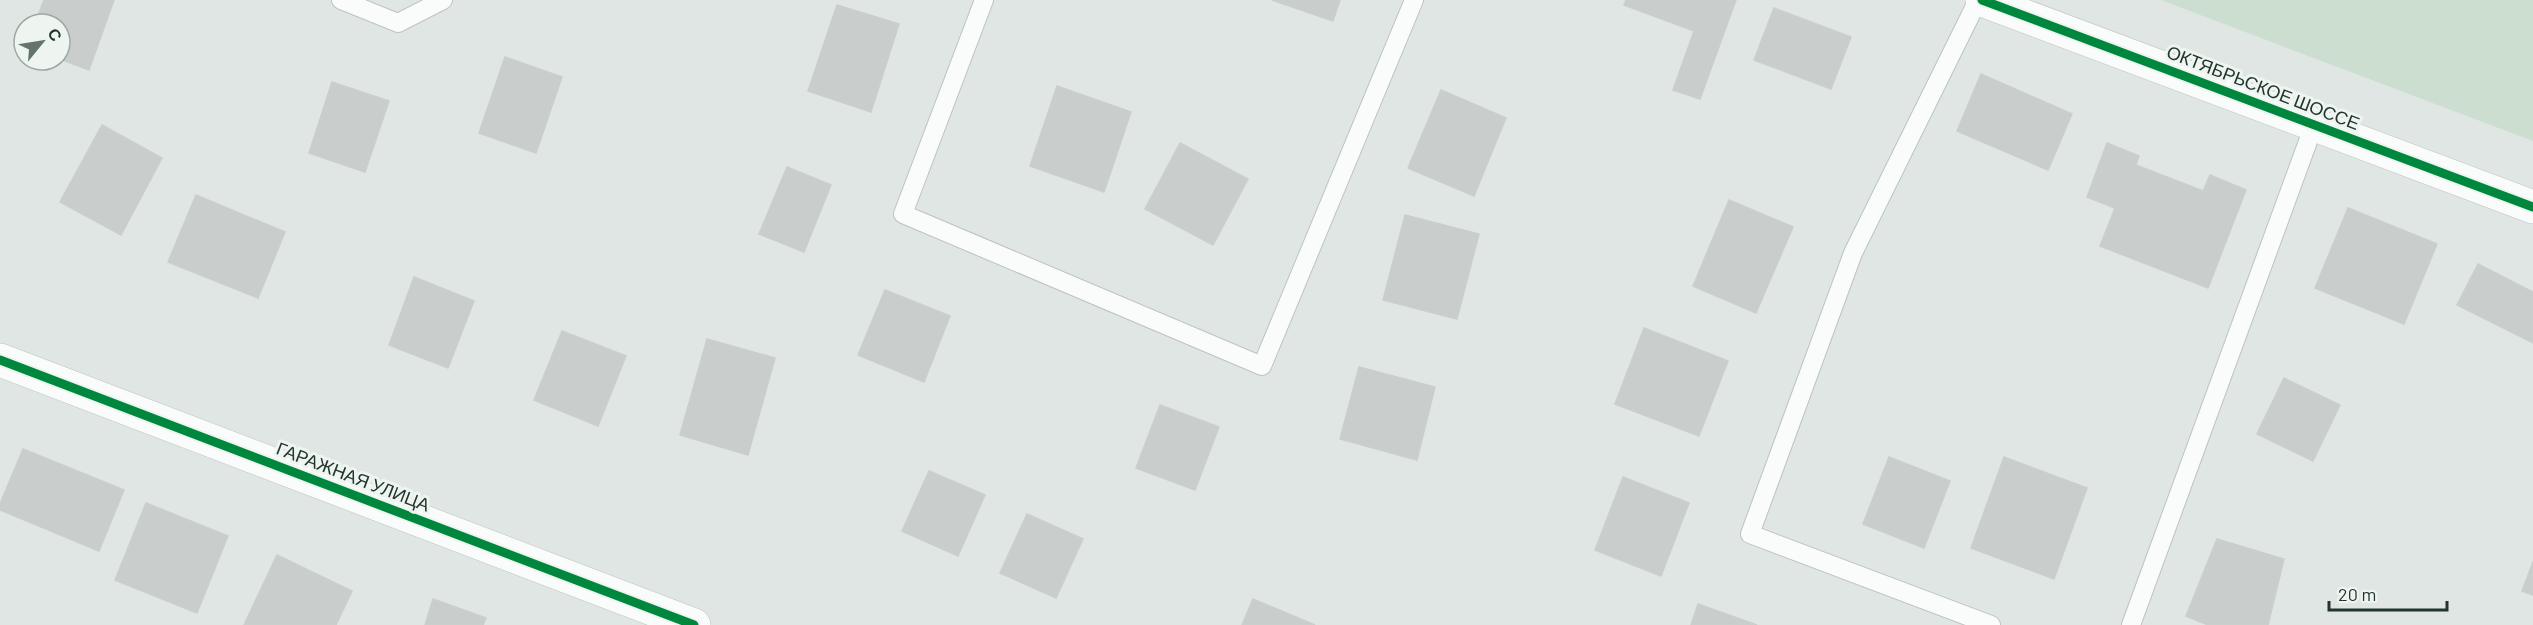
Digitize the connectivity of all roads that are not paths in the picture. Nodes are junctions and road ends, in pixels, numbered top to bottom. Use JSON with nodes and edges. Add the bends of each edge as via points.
{"nodes":[{"id":1,"x":341,"y":0,"type":"edge"},
{"id":2,"x":443,"y":0,"type":"edge"},
{"id":3,"x":984,"y":0,"type":"edge"},
{"id":4,"x":1414,"y":0,"type":"edge"},
{"id":5,"x":1980,"y":0,"type":"edge"},
{"id":6,"x":2314,"y":125,"type":"junction"},
{"id":7,"x":2533,"y":207,"type":"edge"},
{"id":8,"x":0,"y":360,"type":"edge"},
{"id":9,"x":694,"y":625,"type":"edge"},
{"id":10,"x":1991,"y":625,"type":"edge"},
{"id":11,"x":2131,"y":625,"type":"edge"}],
"edges":[{"from":1,"to":2,"type":"lane","via":[[398,23]]},
{"from":3,"to":4,"type":"lane","via":[[903,214],[1262,366]]},
{"from":5,"to":6,"type":"street","name":"ОКТЯБРЬСКОЕ ШОССЕ"},
{"from":5,"to":10,"type":"lane","via":[[1853,253],[1750,534]]},
{"from":6,"to":7,"type":"street","name":"ОКТЯБРЬСКОЕ ШОССЕ"},
{"from":6,"to":11,"type":"lane"},
{"from":8,"to":9,"type":"street","name":"ГАРАЖНАЯ УЛИЦА"}]}
